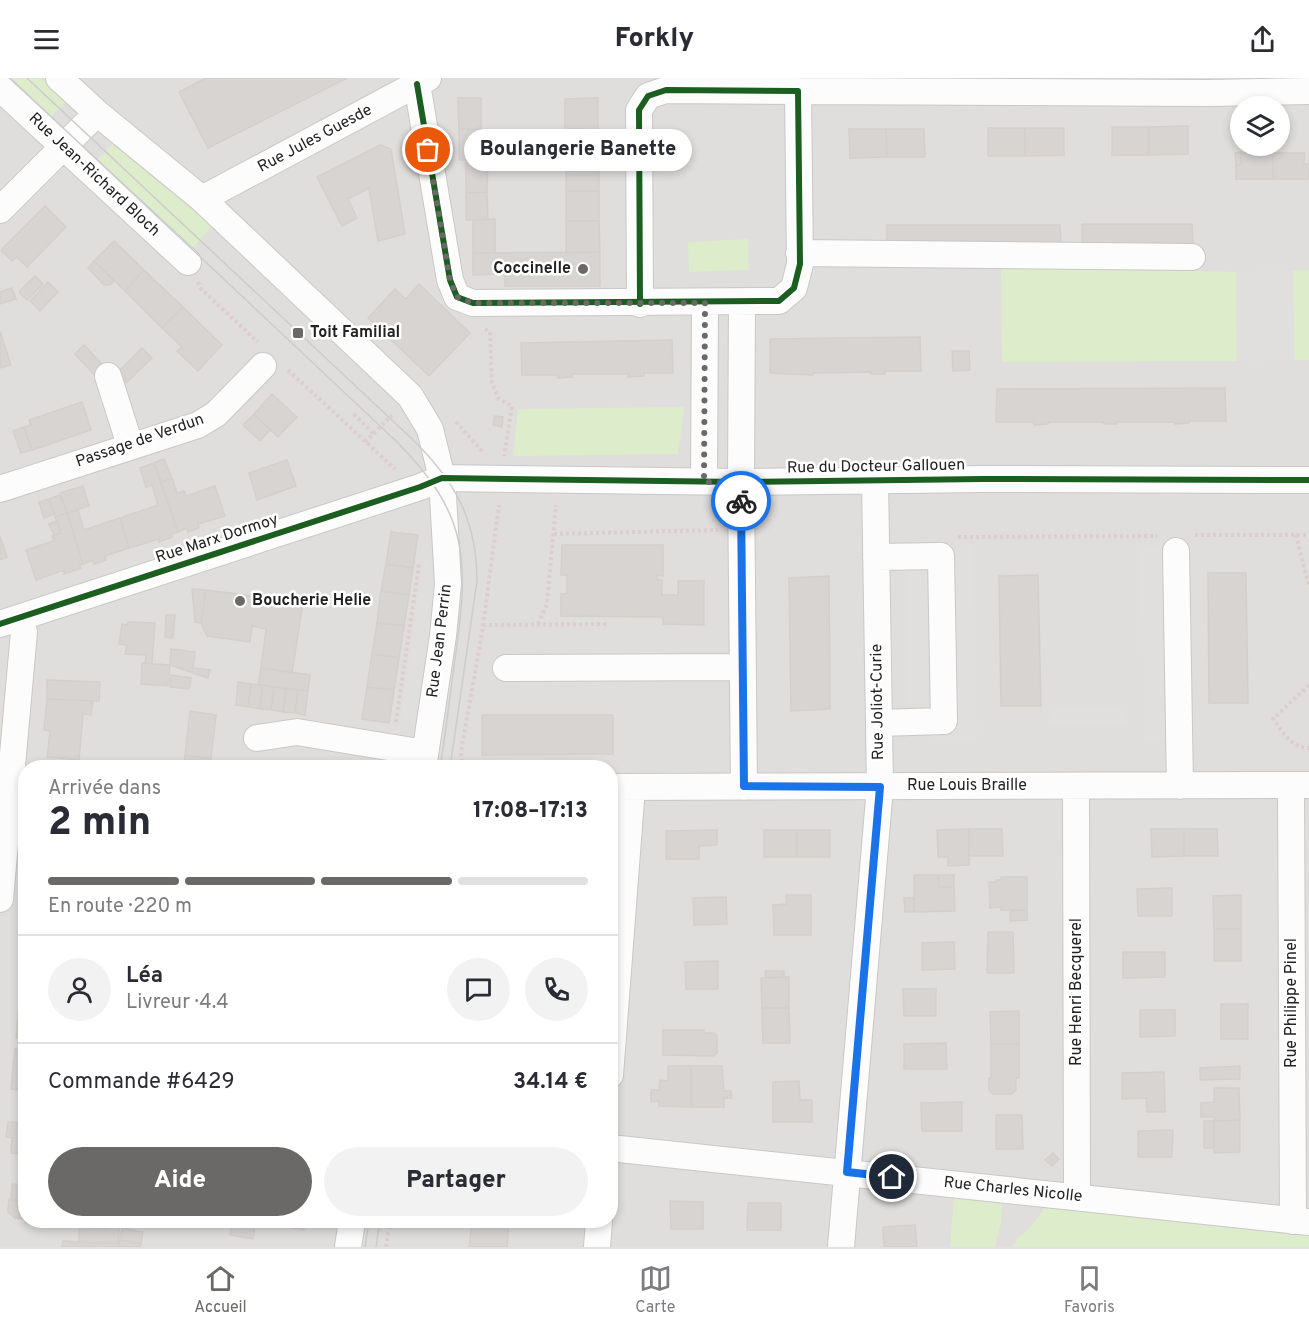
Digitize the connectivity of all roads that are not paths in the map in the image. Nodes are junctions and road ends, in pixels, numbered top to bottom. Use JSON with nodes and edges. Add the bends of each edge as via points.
{"nodes":[{"id":1,"x":59,"y":78,"type":"edge"},
{"id":2,"x":422,"y":81,"type":"edge"},
{"id":3,"x":0,"y":88,"type":"edge"},
{"id":4,"x":798,"y":91,"type":"junction"},
{"id":5,"x":1309,"y":91,"type":"edge"},
{"id":6,"x":97,"y":113,"type":"junction"},
{"id":7,"x":63,"y":147,"type":"junction"},
{"id":8,"x":202,"y":199,"type":"junction"},
{"id":9,"x":0,"y":210,"type":"edge"},
{"id":10,"x":799,"y":253,"type":"junction"},
{"id":11,"x":1192,"y":257,"type":"dead end"},
{"id":12,"x":188,"y":262,"type":"road end"},
{"id":13,"x":742,"y":302,"type":"junction"},
{"id":14,"x":705,"y":303,"type":"junction"},
{"id":15,"x":640,"y":304,"type":"junction"},
{"id":16,"x":269,"y":359,"type":"road end"},
{"id":17,"x":108,"y":376,"type":"dead end"},
{"id":18,"x":130,"y":445,"type":"junction"},
{"id":19,"x":442,"y":478,"type":"junction"},
{"id":20,"x":875,"y":480,"type":"junction"},
{"id":21,"x":1309,"y":480,"type":"edge"},
{"id":22,"x":704,"y":482,"type":"junction"},
{"id":23,"x":741,"y":482,"type":"junction"},
{"id":24,"x":0,"y":489,"type":"edge"},
{"id":25,"x":1176,"y":541,"type":"road end"},
{"id":26,"x":876,"y":557,"type":"junction"},
{"id":27,"x":10,"y":621,"type":"edge"},
{"id":28,"x":743,"y":667,"type":"junction"},
{"id":29,"x":506,"y":668,"type":"dead end"},
{"id":30,"x":879,"y":723,"type":"junction"},
{"id":31,"x":257,"y":738,"type":"dead end"},
{"id":32,"x":424,"y":760,"type":"edge"},
{"id":33,"x":1300,"y":785,"type":"edge"},
{"id":34,"x":744,"y":786,"type":"junction"},
{"id":35,"x":1076,"y":786,"type":"junction"},
{"id":36,"x":1180,"y":786,"type":"junction"},
{"id":37,"x":621,"y":787,"type":"edge"},
{"id":38,"x":880,"y":787,"type":"junction"},
{"id":39,"x":618,"y":866,"type":"edge"},
{"id":40,"x":0,"y":899,"type":"edge"},
{"id":41,"x":618,"y":1149,"type":"edge"},
{"id":42,"x":847,"y":1172,"type":"junction"},
{"id":43,"x":1077,"y":1197,"type":"junction"},
{"id":44,"x":1301,"y":1221,"type":"edge"},
{"id":45,"x":351,"y":1228,"type":"edge"},
{"id":46,"x":598,"y":1228,"type":"edge"},
{"id":47,"x":348,"y":1247,"type":"edge"},
{"id":48,"x":597,"y":1247,"type":"edge"},
{"id":49,"x":841,"y":1247,"type":"edge"}],
"edges":[{"from":1,"to":6,"type":"street"},
{"from":2,"to":8,"type":"street","name":"Rue Jules Guesde"},
{"from":2,"to":15,"type":"street","via":[[450,280],[457,297],[473,303]]},
{"from":3,"to":7,"type":"street","name":"Rue Jean-Richard Bloch"},
{"from":4,"to":5,"type":"street"},
{"from":4,"to":10,"type":"street"},
{"from":4,"to":15,"type":"street","via":[[666,90],[648,96],[639,110]]},
{"from":6,"to":7,"type":"street"},
{"from":6,"to":8,"type":"street"},
{"from":7,"to":9,"type":"street"},
{"from":7,"to":12,"type":"street","name":"Rue Jean-Richard Bloch"},
{"from":8,"to":19,"type":"street","name":"Rue Jean Perrin","via":[[410,396],[430,429]]},
{"from":10,"to":11,"type":"street"},
{"from":10,"to":13,"type":"street","via":[[794,288],[779,302]]},
{"from":13,"to":14,"type":"street"},
{"from":13,"to":23,"type":"street"},
{"from":14,"to":15,"type":"street"},
{"from":14,"to":22,"type":"street"},
{"from":16,"to":18,"type":"street","name":"Passage de Verdun","via":[[216,414],[198,425]]},
{"from":17,"to":18,"type":"street"},
{"from":18,"to":24,"type":"street","name":"Passage de Verdun"},
{"from":19,"to":22,"type":"street","name":"Rue du Docteur Gallouen","via":[[499,469]]},
{"from":19,"to":27,"type":"street","name":"Rue Marx Dormoy"},
{"from":19,"to":32,"type":"street","name":"Rue Jean Perrin","via":[[448,584]]},
{"from":20,"to":21,"type":"street","name":"Rue du Docteur Gallouen"},
{"from":20,"to":23,"type":"street","name":"Rue du Docteur Gallouen"},
{"from":20,"to":26,"type":"street","name":"Rue Joliot-Curie"},
{"from":22,"to":23,"type":"street","name":"Rue du Docteur Gallouen"},
{"from":23,"to":28,"type":"street"},
{"from":25,"to":36,"type":"street"},
{"from":26,"to":30,"type":"street","name":"Rue Joliot-Curie"},
{"from":26,"to":30,"type":"street","via":[[941,556],[944,722]]},
{"from":27,"to":40,"type":"street","via":[[24,632]]},
{"from":28,"to":29,"type":"street"},
{"from":28,"to":34,"type":"street"},
{"from":30,"to":38,"type":"street","name":"Rue Joliot-Curie"},
{"from":31,"to":32,"type":"street","via":[[297,732]]},
{"from":33,"to":36,"type":"street","name":"Rue Louis Braille"},
{"from":33,"to":44,"type":"street","name":"Rue Philippe Pinel"},
{"from":34,"to":37,"type":"street","name":"Rue Louis Braille"},
{"from":34,"to":38,"type":"street","name":"Rue Louis Braille"},
{"from":35,"to":36,"type":"street","name":"Rue Louis Braille"},
{"from":35,"to":38,"type":"street","name":"Rue Louis Braille"},
{"from":35,"to":43,"type":"street","name":"Rue Henri Becquerel"},
{"from":37,"to":39,"type":"street"},
{"from":38,"to":42,"type":"street","name":"Rue Joliot-Curie"},
{"from":41,"to":42,"type":"street","name":"Rue Charles Nicolle"},
{"from":42,"to":43,"type":"street","name":"Rue Charles Nicolle"},
{"from":42,"to":49,"type":"street","name":"Rue Joliot-Curie"},
{"from":43,"to":44,"type":"street","name":"Rue Charles Nicolle"},
{"from":45,"to":47,"type":"street"},
{"from":46,"to":48,"type":"street"}]}
